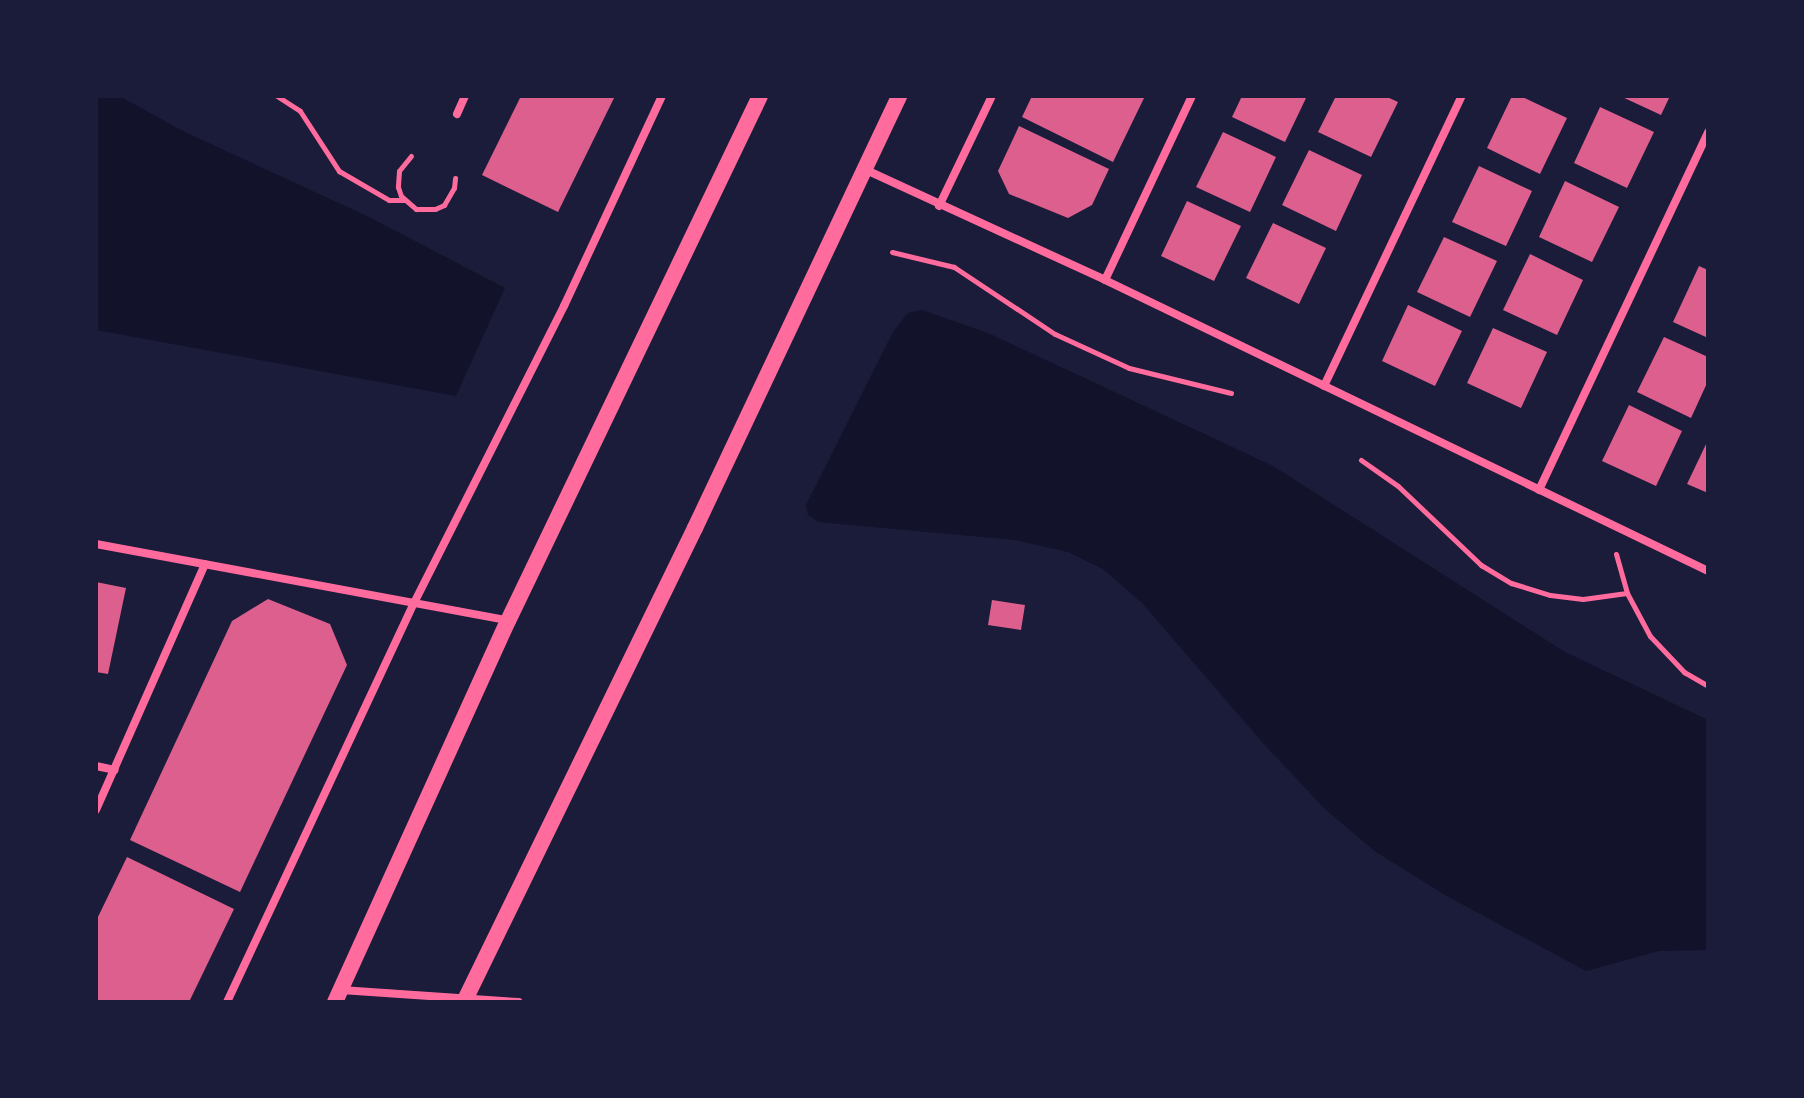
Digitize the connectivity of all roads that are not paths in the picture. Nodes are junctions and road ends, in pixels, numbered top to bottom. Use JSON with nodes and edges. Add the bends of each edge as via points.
{"nodes":[{"id":1,"x":465,"y":96,"type":"edge"},
{"id":2,"x":662,"y":96,"type":"edge"},
{"id":3,"x":760,"y":96,"type":"edge"},
{"id":4,"x":899,"y":96,"type":"edge"},
{"id":5,"x":992,"y":96,"type":"edge"},
{"id":6,"x":1192,"y":96,"type":"edge"},
{"id":7,"x":1462,"y":96,"type":"edge"},
{"id":8,"x":457,"y":114,"type":"dead end"},
{"id":9,"x":1708,"y":132,"type":"edge"},
{"id":10,"x":864,"y":169,"type":"junction"},
{"id":11,"x":939,"y":206,"type":"junction"},
{"id":12,"x":1105,"y":280,"type":"junction"},
{"id":13,"x":1324,"y":386,"type":"junction"},
{"id":14,"x":1539,"y":490,"type":"junction"},
{"id":15,"x":96,"y":544,"type":"edge"},
{"id":16,"x":205,"y":564,"type":"junction"},
{"id":17,"x":1708,"y":571,"type":"edge"},
{"id":18,"x":414,"y":603,"type":"junction"},
{"id":19,"x":508,"y":621,"type":"junction"},
{"id":20,"x":96,"y":766,"type":"edge"},
{"id":21,"x":115,"y":770,"type":"junction"},
{"id":22,"x":96,"y":810,"type":"edge"},
{"id":23,"x":337,"y":996,"type":"edge"},
{"id":24,"x":465,"y":1000,"type":"edge"},
{"id":25,"x":227,"y":1002,"type":"edge"},
{"id":26,"x":519,"y":1002,"type":"edge"}],
"edges":[{"from":1,"to":8,"type":"street"},
{"from":2,"to":18,"type":"street","via":[[564,306]]},
{"from":3,"to":19,"type":"main road"},
{"from":4,"to":10,"type":"main road"},
{"from":5,"to":11,"type":"street"},
{"from":6,"to":12,"type":"street"},
{"from":7,"to":13,"type":"street"},
{"from":9,"to":14,"type":"street"},
{"from":10,"to":11,"type":"street"},
{"from":10,"to":24,"type":"main road"},
{"from":11,"to":12,"type":"street"},
{"from":12,"to":13,"type":"street"},
{"from":13,"to":14,"type":"street"},
{"from":14,"to":17,"type":"street"},
{"from":15,"to":16,"type":"street"},
{"from":16,"to":18,"type":"street"},
{"from":16,"to":21,"type":"street"},
{"from":18,"to":19,"type":"street"},
{"from":18,"to":25,"type":"street"},
{"from":19,"to":23,"type":"main road"},
{"from":20,"to":21,"type":"street"},
{"from":21,"to":22,"type":"street"},
{"from":23,"to":24,"type":"street"},
{"from":24,"to":26,"type":"street"}]}
